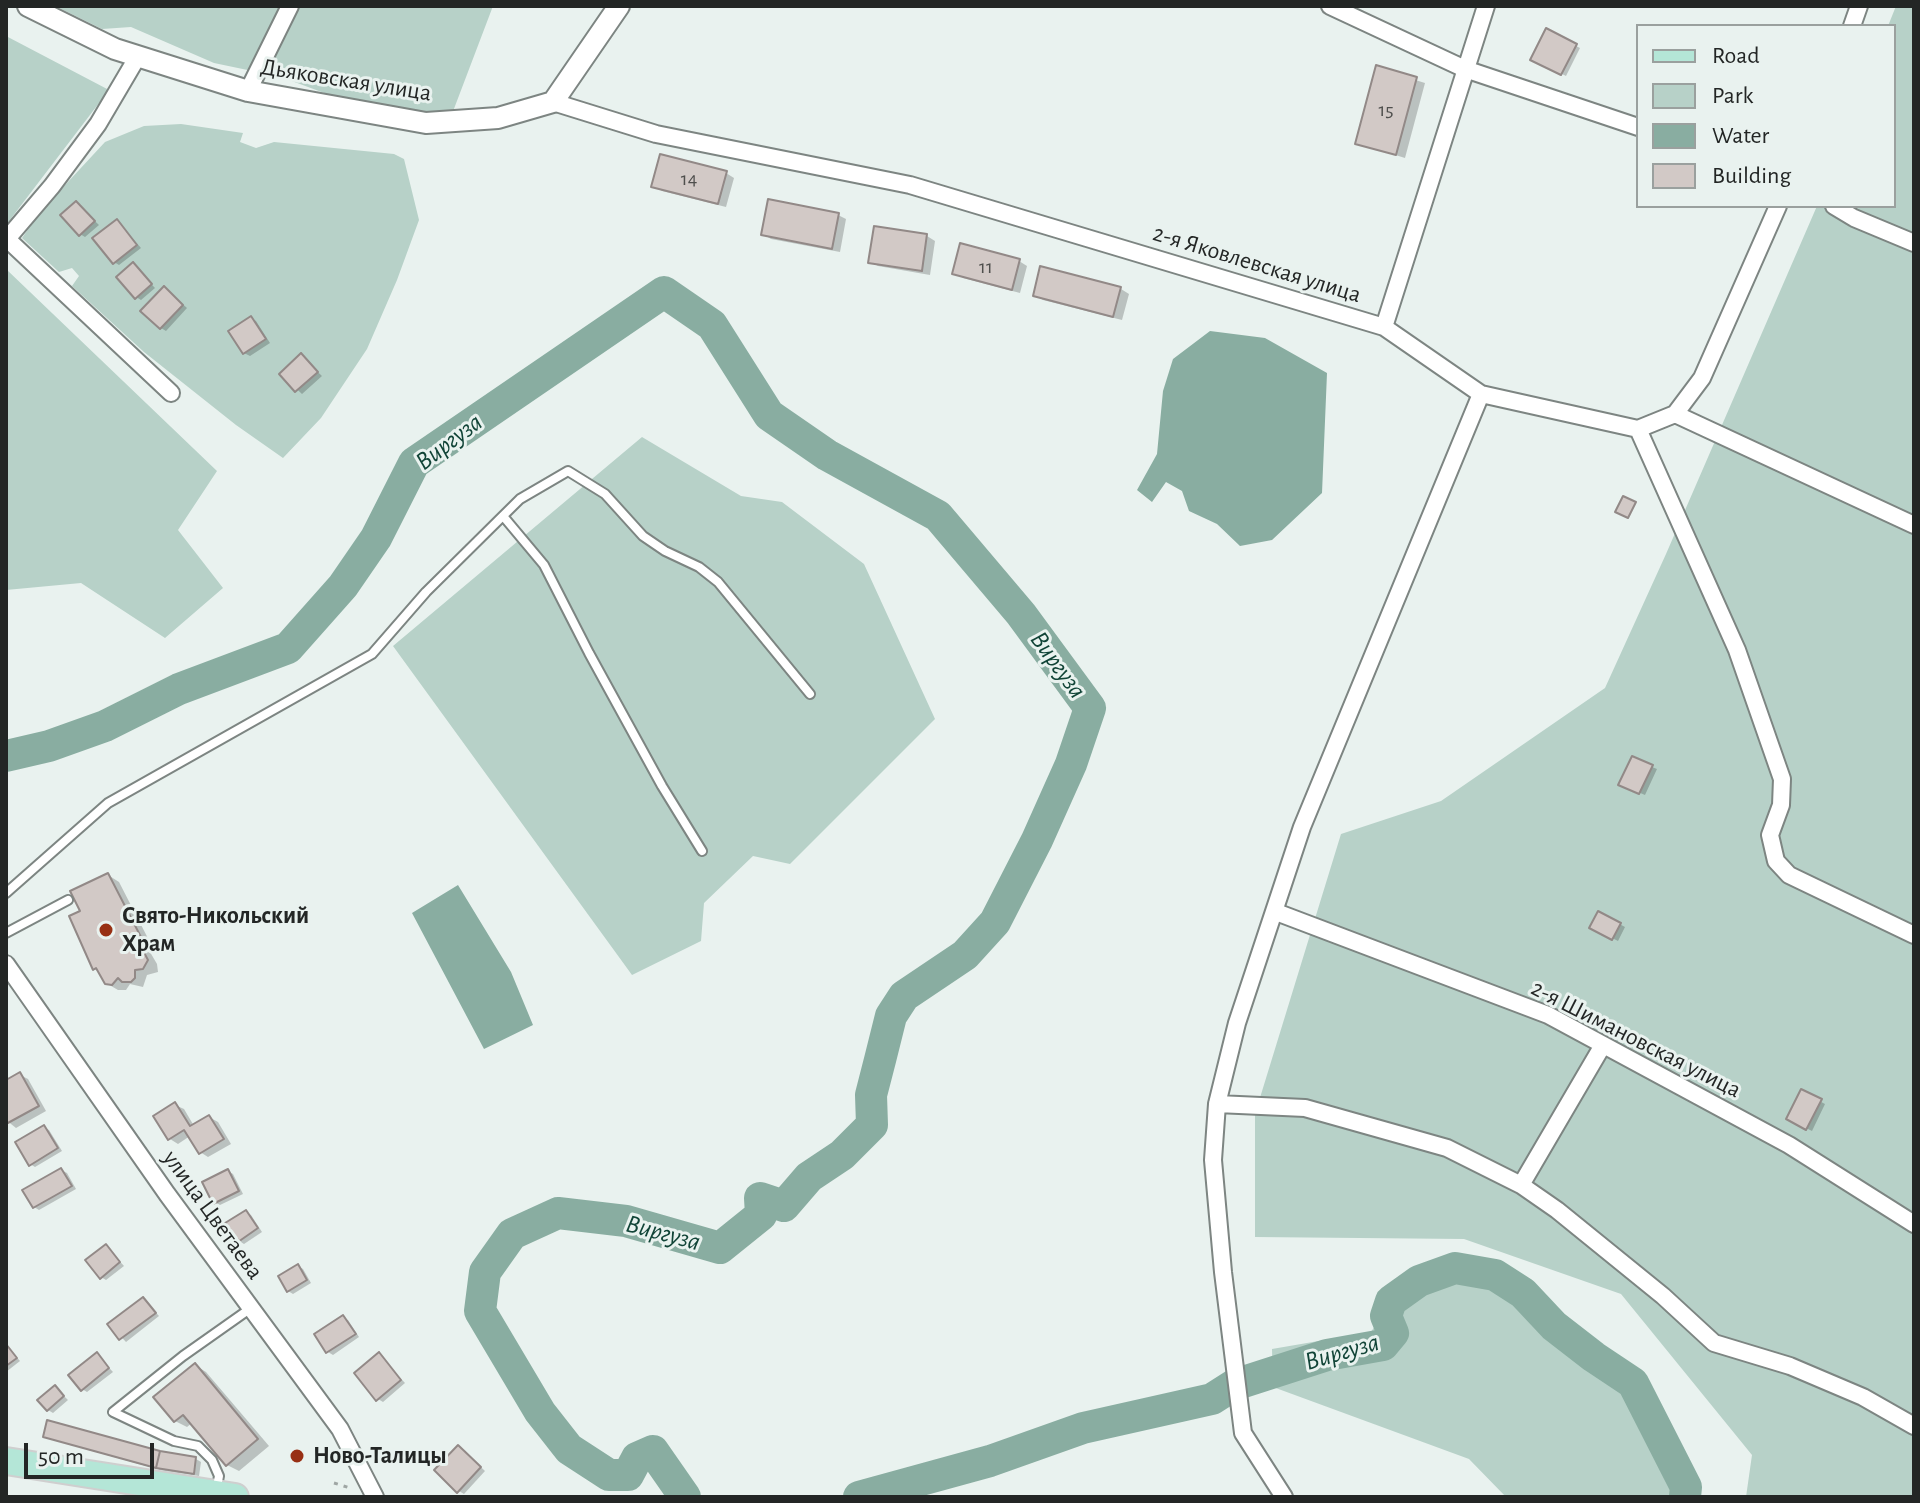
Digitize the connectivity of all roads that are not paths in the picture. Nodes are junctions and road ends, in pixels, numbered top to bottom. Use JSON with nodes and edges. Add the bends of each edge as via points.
{"nodes":[{"id":1,"x":28,"y":6,"type":"edge"},
{"id":2,"x":290,"y":6,"type":"edge"},
{"id":3,"x":619,"y":6,"type":"edge"},
{"id":4,"x":1330,"y":6,"type":"edge"},
{"id":5,"x":1486,"y":6,"type":"edge"},
{"id":6,"x":138,"y":56,"type":"junction"},
{"id":7,"x":1465,"y":69,"type":"junction"},
{"id":8,"x":248,"y":91,"type":"junction"},
{"id":9,"x":553,"y":102,"type":"junction"},
{"id":10,"x":1636,"y":126,"type":"edge"},
{"id":11,"x":1777,"y":208,"type":"edge"},
{"id":12,"x":1837,"y":208,"type":"edge"},
{"id":13,"x":6,"y":239,"type":"edge"},
{"id":14,"x":1914,"y":243,"type":"edge"},
{"id":15,"x":1384,"y":327,"type":"junction"},
{"id":16,"x":171,"y":393,"type":"dead end"},
{"id":17,"x":1481,"y":394,"type":"junction"},
{"id":18,"x":1675,"y":414,"type":"junction"},
{"id":19,"x":1638,"y":429,"type":"junction"},
{"id":20,"x":503,"y":516,"type":"junction"},
{"id":21,"x":1914,"y":525,"type":"edge"},
{"id":22,"x":810,"y":694,"type":"dead end"},
{"id":23,"x":702,"y":851,"type":"dead end"},
{"id":24,"x":6,"y":893,"type":"edge"},
{"id":25,"x":68,"y":900,"type":"dead end"},
{"id":26,"x":1276,"y":912,"type":"junction"},
{"id":27,"x":6,"y":933,"type":"edge"},
{"id":28,"x":1914,"y":935,"type":"edge"},
{"id":29,"x":6,"y":964,"type":"edge"},
{"id":30,"x":1603,"y":1045,"type":"junction"},
{"id":31,"x":1217,"y":1104,"type":"junction"},
{"id":32,"x":1521,"y":1185,"type":"junction"},
{"id":33,"x":1914,"y":1224,"type":"edge"},
{"id":34,"x":251,"y":1308,"type":"junction"},
{"id":35,"x":1914,"y":1426,"type":"edge"},
{"id":36,"x":6,"y":1461,"type":"edge"},
{"id":37,"x":225,"y":1495,"type":"edge"},
{"id":38,"x":375,"y":1497,"type":"edge"},
{"id":39,"x":1284,"y":1497,"type":"edge"}],
"edges":[{"from":1,"to":6,"type":"street","name":"Дьяковская улица"},
{"from":2,"to":8,"type":"street"},
{"from":3,"to":9,"type":"street"},
{"from":4,"to":7,"type":"street"},
{"from":5,"to":7,"type":"street"},
{"from":6,"to":8,"type":"street","name":"Дьяковская улица"},
{"from":6,"to":13,"type":"street","via":[[98,124]]},
{"from":7,"to":10,"type":"street"},
{"from":7,"to":15,"type":"street"},
{"from":8,"to":9,"type":"street","name":"Дьяковская улица","via":[[426,123],[498,118]]},
{"from":9,"to":15,"type":"street","name":"2-я Яковлевская улица","via":[[656,134],[910,185]]},
{"from":11,"to":18,"type":"street","via":[[1702,378]]},
{"from":12,"to":14,"type":"street"},
{"from":13,"to":16,"type":"street"},
{"from":15,"to":17,"type":"street","name":"2-я Яковлевская улица"},
{"from":17,"to":19,"type":"street","name":"2-я Яковлевская улица"},
{"from":17,"to":26,"type":"street","via":[[1302,827]]},
{"from":18,"to":19,"type":"street"},
{"from":18,"to":21,"type":"street"},
{"from":19,"to":28,"type":"street","via":[[1737,650],[1782,779],[1781,805],[1770,835],[1776,861],[1789,875]]},
{"from":20,"to":22,"type":"lane","via":[[520,499],[568,471],[605,494],[643,536],[718,582]]},
{"from":20,"to":23,"type":"lane","via":[[544,565]]},
{"from":20,"to":24,"type":"lane","via":[[372,654],[108,803]]},
{"from":25,"to":27,"type":"lane"},
{"from":26,"to":30,"type":"street","name":"2-я Шимановская улица","via":[[1548,1015]]},
{"from":26,"to":31,"type":"street","via":[[1237,1023]]},
{"from":29,"to":34,"type":"street","name":"улица Цветаева"},
{"from":30,"to":32,"type":"street"},
{"from":30,"to":33,"type":"street","name":"2-я Шимановская улица","via":[[1789,1145]]},
{"from":31,"to":32,"type":"street","via":[[1305,1108],[1447,1148]]},
{"from":31,"to":39,"type":"street","via":[[1213,1160],[1243,1433]]},
{"from":32,"to":35,"type":"street","via":[[1663,1296],[1714,1343],[1790,1366]]},
{"from":34,"to":37,"type":"lane","via":[[113,1412],[174,1441],[198,1446],[212,1460]]},
{"from":34,"to":38,"type":"street","name":"улица Цветаева","via":[[340,1429]]},
{"from":36,"to":37,"type":"main road"}]}
